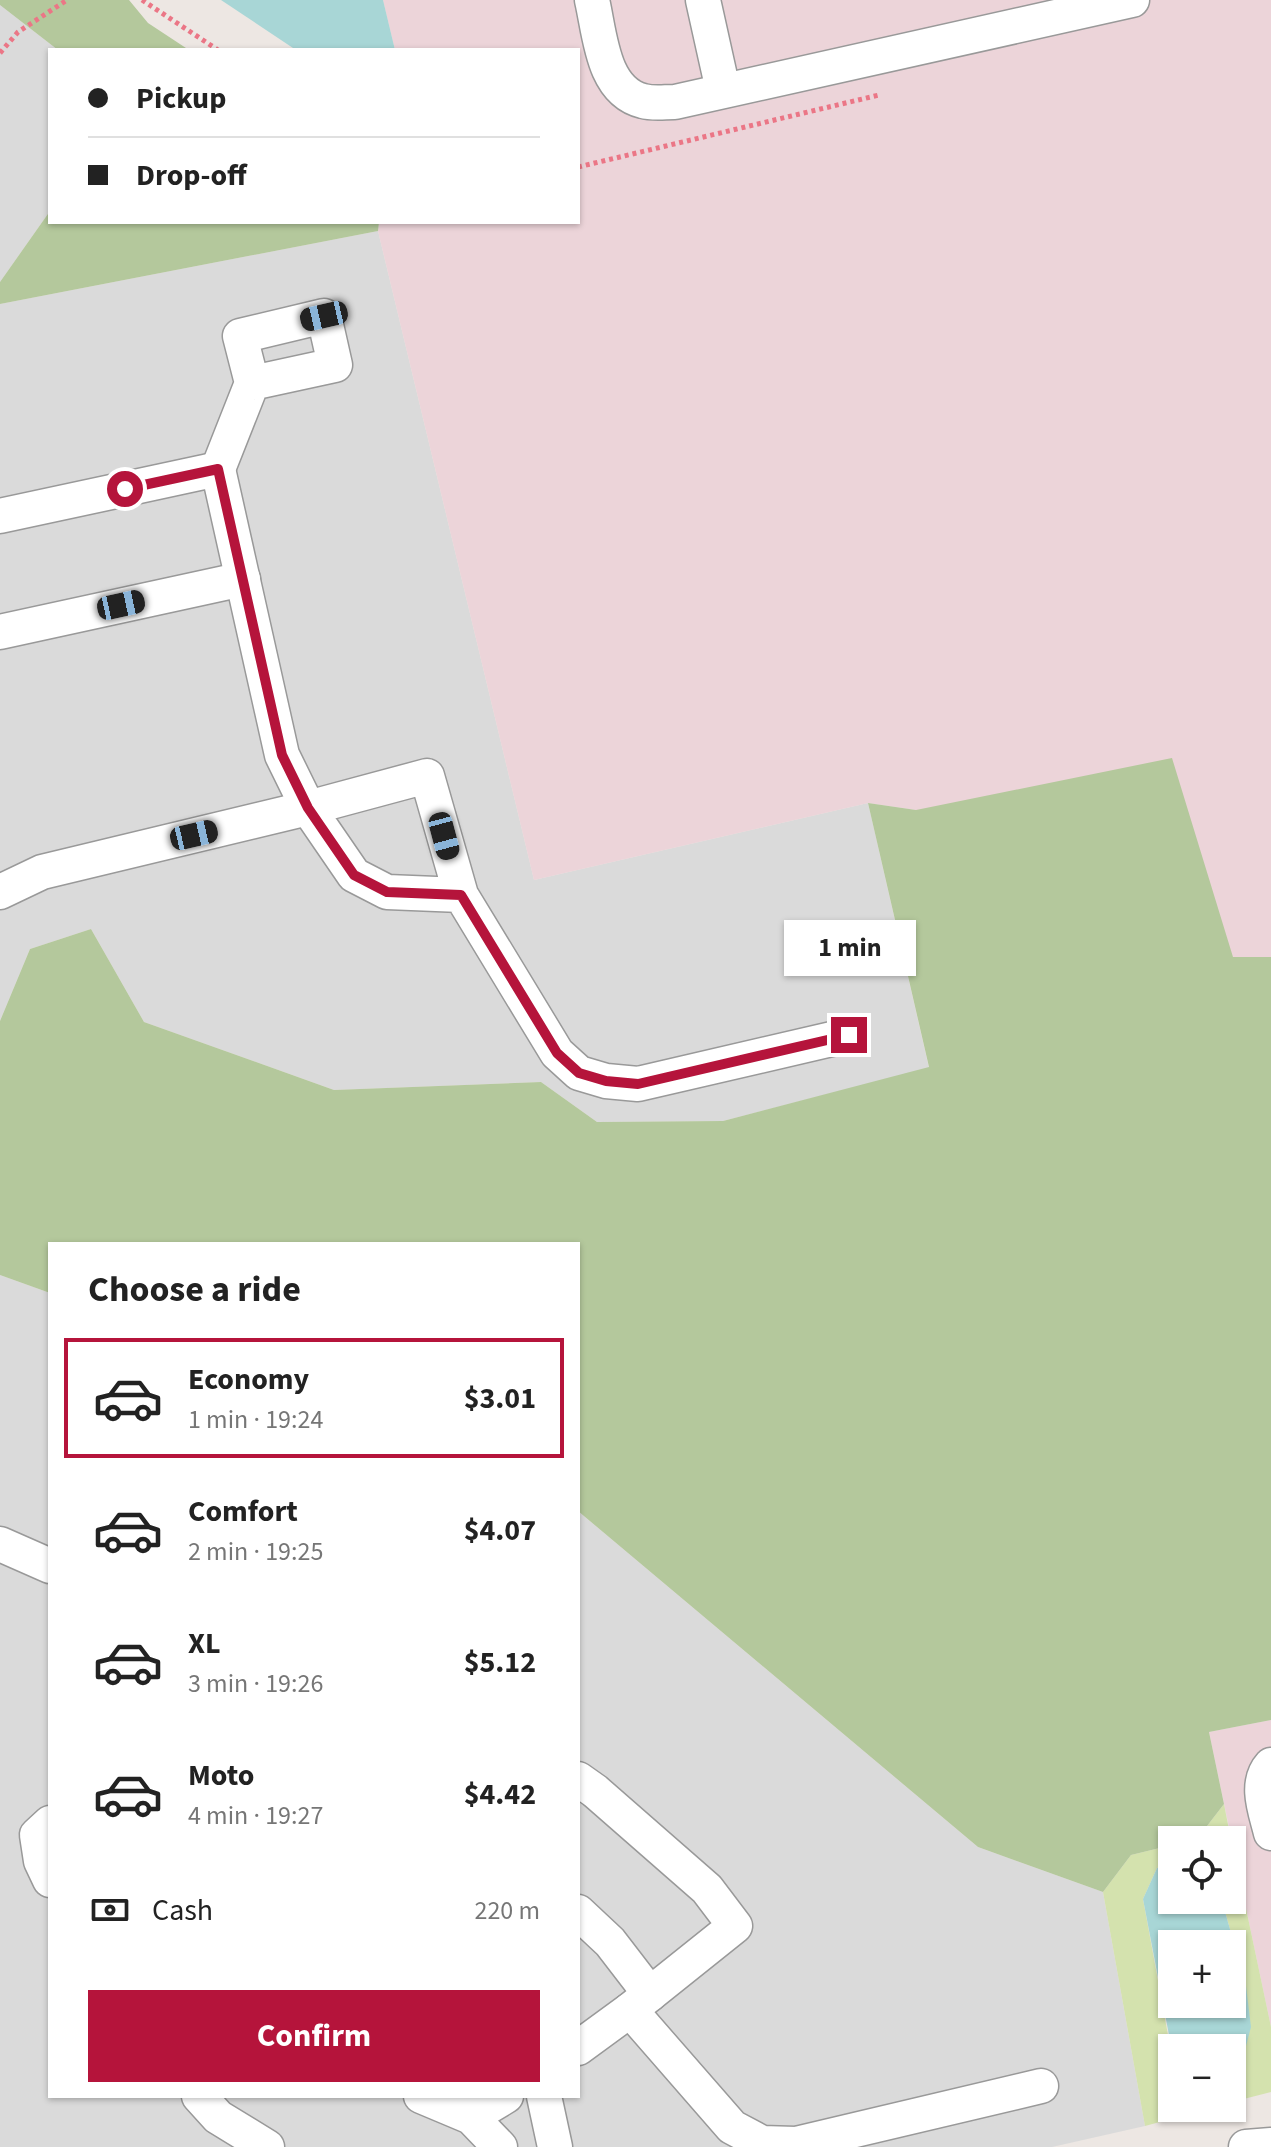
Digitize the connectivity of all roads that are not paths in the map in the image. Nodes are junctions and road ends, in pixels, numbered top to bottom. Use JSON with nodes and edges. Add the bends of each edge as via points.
{"nodes":[{"id":1,"x":592,"y":0,"type":"edge"},
{"id":2,"x":703,"y":0,"type":"edge"},
{"id":3,"x":1132,"y":0,"type":"edge"},
{"id":4,"x":1050,"y":9,"type":"edge"},
{"id":5,"x":723,"y":90,"type":"junction"},
{"id":6,"x":252,"y":383,"type":"dead end"},
{"id":7,"x":218,"y":469,"type":"junction"},
{"id":8,"x":0,"y":516,"type":"edge"},
{"id":9,"x":243,"y":579,"type":"junction"},
{"id":10,"x":0,"y":632,"type":"edge"},
{"id":11,"x":308,"y":808,"type":"junction"},
{"id":12,"x":0,"y":892,"type":"edge"},
{"id":13,"x":461,"y":895,"type":"junction"},
{"id":14,"x":849,"y":1035,"type":"dead end"},
{"id":15,"x":0,"y":1544,"type":"edge"},
{"id":16,"x":48,"y":1565,"type":"edge"},
{"id":17,"x":1271,"y":1765,"type":"edge"},
{"id":18,"x":580,"y":1780,"type":"edge"},
{"id":19,"x":1267,"y":1799,"type":"edge"},
{"id":20,"x":48,"y":1825,"type":"edge"},
{"id":21,"x":1271,"y":1833,"type":"edge"},
{"id":22,"x":48,"y":1876,"type":"edge"},
{"id":23,"x":580,"y":1914,"type":"edge"},
{"id":24,"x":640,"y":2002,"type":"junction"},
{"id":25,"x":580,"y":2047,"type":"edge"},
{"id":26,"x":1041,"y":2086,"type":"dead end"},
{"id":27,"x":201,"y":2098,"type":"edge"},
{"id":28,"x":426,"y":2098,"type":"edge"},
{"id":29,"x":503,"y":2098,"type":"edge"},
{"id":30,"x":544,"y":2098,"type":"edge"},
{"id":31,"x":471,"y":2117,"type":"junction"},
{"id":32,"x":1271,"y":2145,"type":"edge"},
{"id":33,"x":267,"y":2147,"type":"edge"},
{"id":34,"x":500,"y":2147,"type":"edge"},
{"id":35,"x":555,"y":2147,"type":"edge"},
{"id":36,"x":1246,"y":2147,"type":"edge"}],
"edges":[{"from":1,"to":5,"type":"street","via":[[606,62],[626,94],[655,103]]},
{"from":2,"to":5,"type":"street"},
{"from":3,"to":4,"type":"street"},
{"from":4,"to":5,"type":"street"},
{"from":6,"to":7,"type":"street"},
{"from":7,"to":8,"type":"street"},
{"from":7,"to":9,"type":"street"},
{"from":9,"to":10,"type":"street"},
{"from":9,"to":11,"type":"street","via":[[282,755]]},
{"from":11,"to":12,"type":"street","via":[[42,872]]},
{"from":11,"to":13,"type":"street","via":[[354,875],[387,892]]},
{"from":11,"to":13,"type":"street","via":[[427,776]]},
{"from":13,"to":14,"type":"street","via":[[557,1053],[579,1073],[638,1084]]},
{"from":15,"to":16,"type":"street"},
{"from":17,"to":19,"type":"street","via":[[1262,1790]]},
{"from":18,"to":24,"type":"street","via":[[707,1889],[735,1926]]},
{"from":19,"to":21,"type":"street"},
{"from":20,"to":22,"type":"street","via":[[37,1835]]},
{"from":23,"to":24,"type":"street","via":[[610,1942]]},
{"from":24,"to":25,"type":"street"},
{"from":24,"to":26,"type":"street","via":[[732,2127],[762,2143],[796,2144]]},
{"from":27,"to":33,"type":"street","via":[[218,2117]]},
{"from":28,"to":31,"type":"street"},
{"from":29,"to":31,"type":"street"},
{"from":30,"to":35,"type":"street"},
{"from":31,"to":34,"type":"street"},
{"from":32,"to":36,"type":"street"}]}
